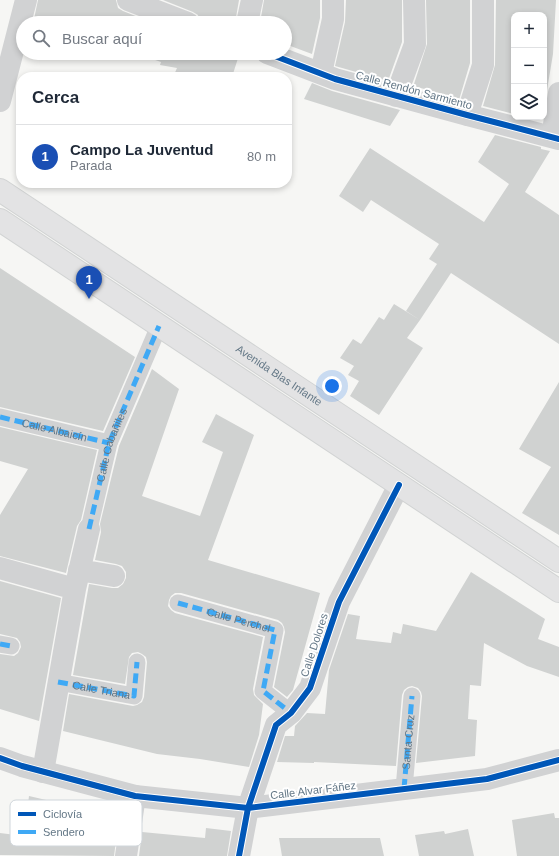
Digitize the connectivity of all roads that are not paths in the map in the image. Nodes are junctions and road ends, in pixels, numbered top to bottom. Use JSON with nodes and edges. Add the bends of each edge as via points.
{"nodes":[{"id":1,"x":26,"y":0,"type":"edge"},
{"id":2,"x":128,"y":0,"type":"edge"},
{"id":3,"x":252,"y":0,"type":"edge"},
{"id":4,"x":334,"y":0,"type":"edge"},
{"id":5,"x":414,"y":0,"type":"edge"},
{"id":6,"x":483,"y":0,"type":"edge"},
{"id":7,"x":22,"y":16,"type":"edge"},
{"id":8,"x":170,"y":16,"type":"edge"},
{"id":9,"x":249,"y":16,"type":"edge"},
{"id":10,"x":16,"y":39,"type":"edge"},
{"id":11,"x":286,"y":60,"type":"edge"},
{"id":12,"x":321,"y":73,"type":"junction"},
{"id":13,"x":559,"y":93,"type":"edge"},
{"id":14,"x":396,"y":96,"type":"junction"},
{"id":15,"x":0,"y":101,"type":"edge"},
{"id":16,"x":467,"y":115,"type":"junction"},
{"id":17,"x":556,"y":138,"type":"edge"},
{"id":18,"x":0,"y":190,"type":"edge"},
{"id":19,"x":0,"y":220,"type":"edge"},
{"id":20,"x":159,"y":326,"type":"junction"},
{"id":21,"x":0,"y":417,"type":"edge"},
{"id":22,"x":109,"y":443,"type":"junction"},
{"id":23,"x":399,"y":485,"type":"junction"},
{"id":24,"x":88,"y":528,"type":"joint"},
{"id":25,"x":559,"y":561,"type":"edge"},
{"id":26,"x":0,"y":568,"type":"edge"},
{"id":27,"x":114,"y":576,"type":"dead end"},
{"id":28,"x":77,"y":579,"type":"junction"},
{"id":29,"x":559,"y":591,"type":"edge"},
{"id":30,"x":178,"y":603,"type":"dead end"},
{"id":31,"x":137,"y":662,"type":"dead end"},
{"id":32,"x":58,"y":682,"type":"junction"},
{"id":33,"x":412,"y":696,"type":"dead end"},
{"id":34,"x":291,"y":713,"type":"junction"},
{"id":35,"x":0,"y":758,"type":"edge"},
{"id":36,"x":559,"y":760,"type":"edge"},
{"id":37,"x":43,"y":772,"type":"junction"},
{"id":38,"x":404,"y":789,"type":"junction"},
{"id":39,"x":135,"y":796,"type":"junction"},
{"id":40,"x":134,"y":800,"type":"edge"},
{"id":41,"x":248,"y":808,"type":"junction"},
{"id":42,"x":128,"y":846,"type":"edge"},
{"id":43,"x":126,"y":856,"type":"edge"},
{"id":44,"x":239,"y":856,"type":"edge"}],
"edges":[{"from":1,"to":7,"type":"street"},
{"from":2,"to":8,"type":"street"},
{"from":3,"to":9,"type":"street"},
{"from":4,"to":12,"type":"street","via":[[333,19]]},
{"from":5,"to":14,"type":"street","via":[[415,44]]},
{"from":6,"to":16,"type":"street","via":[[483,65]]},
{"from":10,"to":15,"type":"street"},
{"from":11,"to":12,"type":"street","name":"Calle Rendón Sarmiento"},
{"from":12,"to":14,"type":"street","name":"Calle Rendón Sarmiento"},
{"from":13,"to":17,"type":"street"},
{"from":14,"to":16,"type":"street","name":"Calle Rendón Sarmiento"},
{"from":16,"to":17,"type":"street","name":"Calle Rendón Sarmiento"},
{"from":18,"to":25,"type":"main road","name":"Avenida Blas Infante"},
{"from":19,"to":20,"type":"main road"},
{"from":20,"to":22,"type":"street","name":"Calle Cabañiles"},
{"from":20,"to":23,"type":"main road"},
{"from":21,"to":22,"type":"street","name":"Calle Albaicín"},
{"from":22,"to":24,"type":"street","name":"Calle Cabañiles"},
{"from":23,"to":29,"type":"main road"},
{"from":23,"to":34,"type":"street","name":"Calle Dolores","via":[[339,602],[310,688]]},
{"from":24,"to":28,"type":"street","name":"Calle Cabañiles"},
{"from":26,"to":28,"type":"street"},
{"from":27,"to":28,"type":"street"},
{"from":28,"to":32,"type":"street","name":"Calle Cabañiles"},
{"from":30,"to":34,"type":"street","name":"Calle Perchel","via":[[276,630],[263,691]]},
{"from":31,"to":32,"type":"street","name":"Calle Triana","via":[[134,696]]},
{"from":32,"to":37,"type":"street","name":"Calle Cabañiles"},
{"from":33,"to":38,"type":"street","name":"Santa Cruz"},
{"from":34,"to":41,"type":"street","name":"Calle Dolores","via":[[276,725]]},
{"from":35,"to":37,"type":"street","name":"Calle Alvar Fáñez"},
{"from":36,"to":38,"type":"street","name":"Calle Alvar Fáñez","via":[[487,779]]},
{"from":37,"to":39,"type":"street","name":"Calle Alvar Fáñez"},
{"from":38,"to":41,"type":"street","name":"Calle Alvar Fáñez"},
{"from":39,"to":40,"type":"street"},
{"from":39,"to":41,"type":"street","name":"Calle Alvar Fáñez"},
{"from":41,"to":44,"type":"street","name":"Calle Dolores"},
{"from":42,"to":43,"type":"street"}]}
